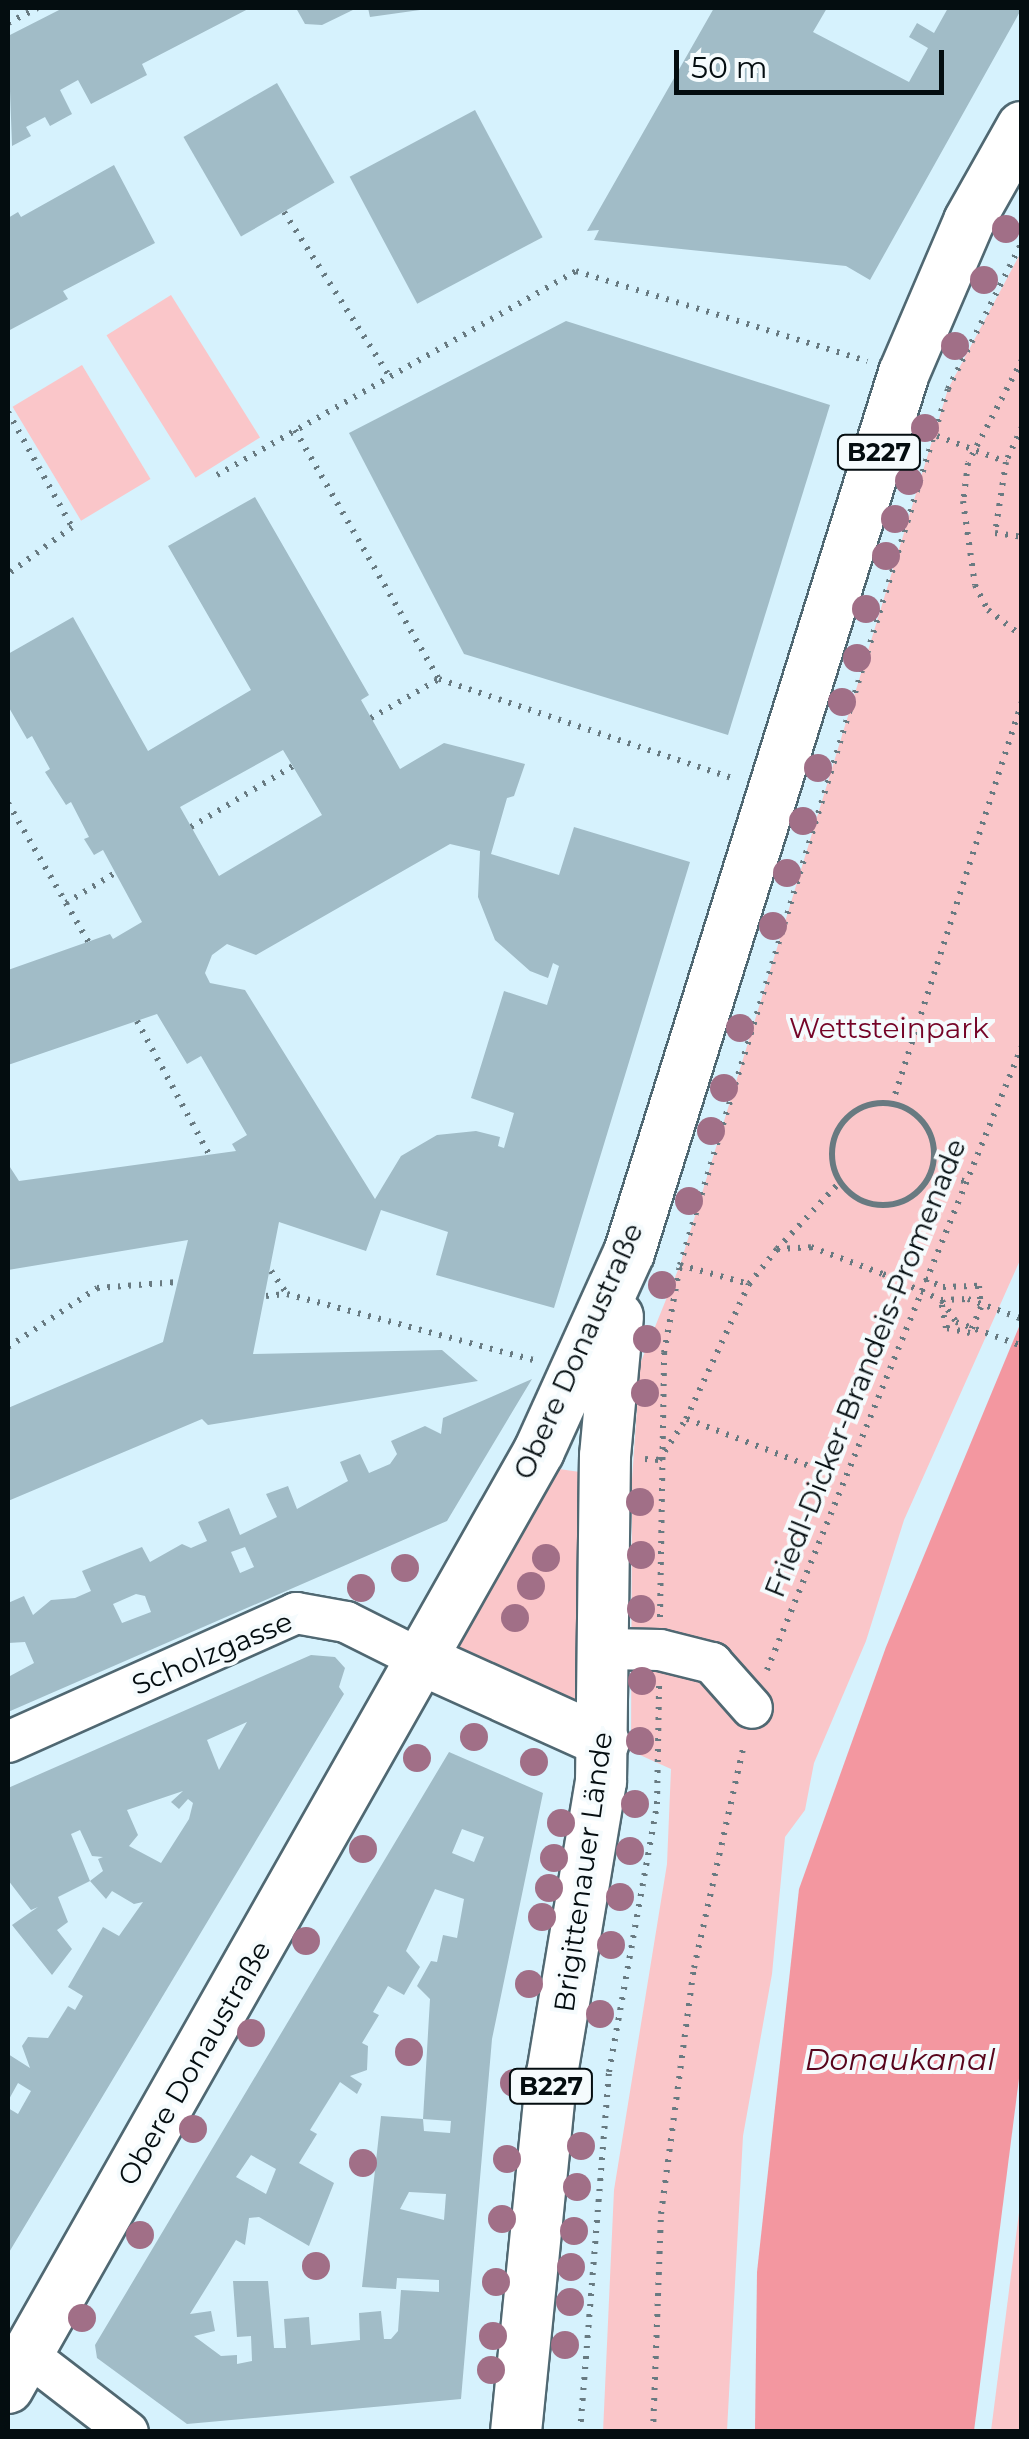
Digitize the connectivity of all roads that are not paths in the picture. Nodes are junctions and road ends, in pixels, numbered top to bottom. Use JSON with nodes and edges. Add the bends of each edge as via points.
{"nodes":[{"id":1,"x":1022,"y":127,"type":"edge"},
{"id":2,"x":629,"y":1252,"type":"junction"},
{"id":3,"x":606,"y":1650,"type":"junction"},
{"id":4,"x":418,"y":1658,"type":"junction"},
{"id":5,"x":752,"y":1708,"type":"road end"},
{"id":6,"x":8,"y":1742,"type":"edge"},
{"id":7,"x":604,"y":1742,"type":"junction"},
{"id":8,"x":18,"y":2371,"type":"edge"},
{"id":9,"x":128,"y":2432,"type":"edge"},
{"id":10,"x":516,"y":2432,"type":"edge"}],
"edges":[{"from":1,"to":2,"type":"main road","name":"Obere Donaustraße","number":"B227","via":[[970,221],[904,373]]},
{"from":2,"to":3,"type":"main road","name":"Brigittenauer Lände","number":"B227","via":[[609,1374]]},
{"from":2,"to":4,"type":"main road","name":"Obere Donaustraße","via":[[539,1450]]},
{"from":3,"to":5,"type":"street","via":[[660,1650],[712,1662]]},
{"from":3,"to":7,"type":"main road","name":"Brigittenauer Lände","number":"B227"},
{"from":4,"to":6,"type":"street","name":"Scholzgasse","via":[[346,1622],[296,1613]]},
{"from":4,"to":7,"type":"main road"},
{"from":4,"to":8,"type":"main road","name":"Obere Donaustraße"},
{"from":7,"to":10,"type":"main road","name":"Brigittenauer Lände","number":"B227","via":[[552,2074]]},
{"from":8,"to":9,"type":"street"}]}
